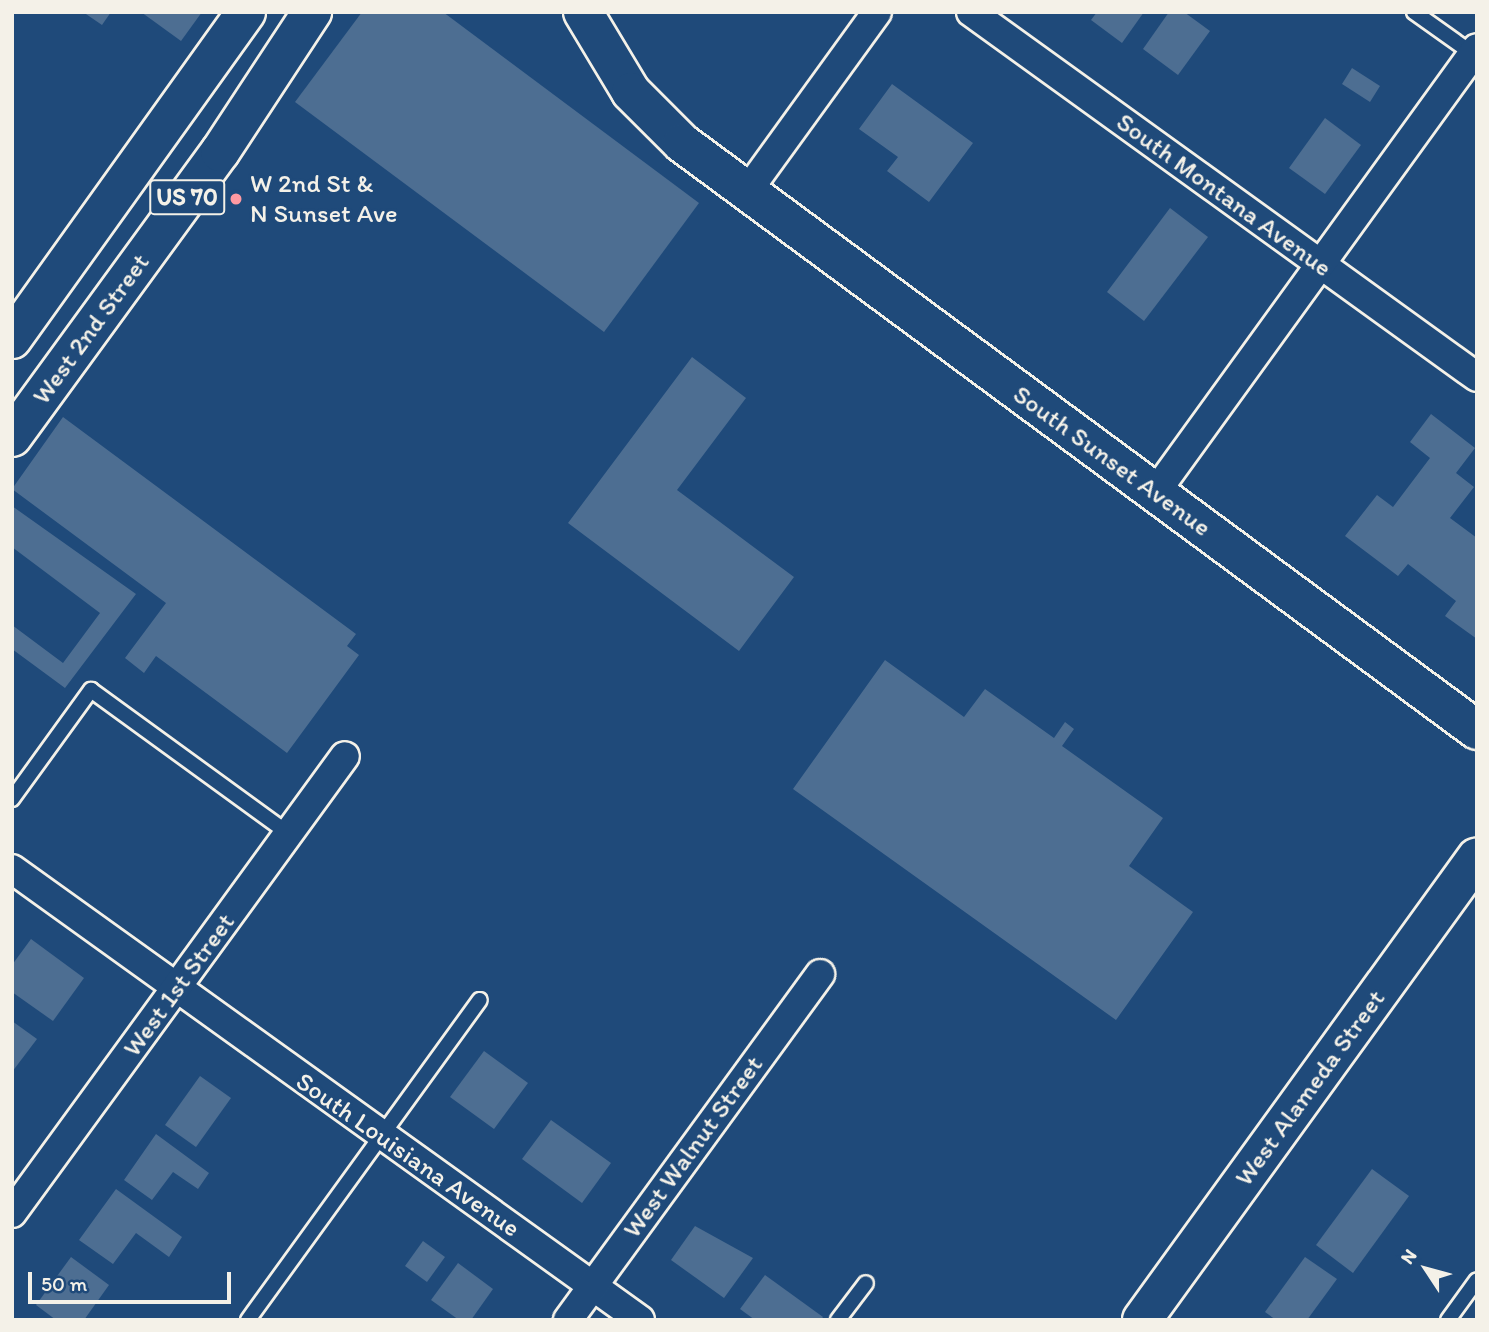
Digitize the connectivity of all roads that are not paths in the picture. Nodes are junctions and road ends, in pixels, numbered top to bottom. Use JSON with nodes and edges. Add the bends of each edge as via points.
{"nodes":[{"id":1,"x":246,"y":12,"type":"edge"},
{"id":2,"x":312,"y":12,"type":"edge"},
{"id":3,"x":583,"y":12,"type":"edge"},
{"id":4,"x":877,"y":12,"type":"edge"},
{"id":5,"x":971,"y":12,"type":"edge"},
{"id":6,"x":1415,"y":12,"type":"edge"},
{"id":7,"x":1475,"y":52,"type":"edge"},
{"id":8,"x":746,"y":193,"type":"junction"},
{"id":9,"x":1320,"y":265,"type":"junction"},
{"id":10,"x":12,"y":340,"type":"edge"},
{"id":11,"x":1477,"y":377,"type":"edge"},
{"id":12,"x":12,"y":437,"type":"edge"},
{"id":13,"x":1155,"y":493,"type":"junction"},
{"id":14,"x":1477,"y":730,"type":"edge"},
{"id":15,"x":345,"y":756,"type":"dead end"},
{"id":16,"x":12,"y":799,"type":"edge"},
{"id":17,"x":288,"y":833,"type":"junction"},
{"id":18,"x":1477,"y":857,"type":"edge"},
{"id":19,"x":12,"y":869,"type":"edge"},
{"id":20,"x":820,"y":974,"type":"dead end"},
{"id":21,"x":175,"y":990,"type":"junction"},
{"id":22,"x":480,"y":1000,"type":"dead end"},
{"id":23,"x":382,"y":1136,"type":"junction"},
{"id":24,"x":12,"y":1213,"type":"edge"},
{"id":25,"x":1477,"y":1280,"type":"edge"},
{"id":26,"x":866,"y":1283,"type":"dead end"},
{"id":27,"x":592,"y":1285,"type":"junction"},
{"id":28,"x":248,"y":1320,"type":"edge"},
{"id":29,"x":568,"y":1320,"type":"edge"},
{"id":30,"x":640,"y":1320,"type":"edge"},
{"id":31,"x":838,"y":1320,"type":"edge"},
{"id":32,"x":1142,"y":1320,"type":"edge"},
{"id":33,"x":1448,"y":1320,"type":"edge"}],
"edges":[{"from":1,"to":10,"type":"main road","number":"US 70"},
{"from":2,"to":12,"type":"main road","name":"West 2nd Street","number":"US 70","via":[[220,152]]},
{"from":3,"to":8,"type":"main road","name":"South Sunset Avenue","via":[[618,73],[652,116]]},
{"from":4,"to":8,"type":"street"},
{"from":5,"to":9,"type":"street","name":"South Montana Avenue"},
{"from":6,"to":7,"type":"lane"},
{"from":7,"to":9,"type":"street"},
{"from":8,"to":13,"type":"main road","name":"South Sunset Avenue"},
{"from":9,"to":11,"type":"street","name":"South Montana Avenue"},
{"from":9,"to":13,"type":"street"},
{"from":13,"to":14,"type":"main road","name":"South Sunset Avenue"},
{"from":15,"to":17,"type":"street","name":"West 1st Street"},
{"from":16,"to":17,"type":"lane","via":[[92,690]]},
{"from":17,"to":21,"type":"street","name":"West 1st Street"},
{"from":18,"to":32,"type":"main road","name":"West Alameda Street"},
{"from":19,"to":21,"type":"street","name":"South Louisiana Avenue"},
{"from":20,"to":27,"type":"street","name":"West Walnut Street"},
{"from":21,"to":23,"type":"street","name":"South Louisiana Avenue"},
{"from":21,"to":24,"type":"street","name":"West 1st Street"},
{"from":22,"to":23,"type":"lane"},
{"from":23,"to":27,"type":"street","name":"South Louisiana Avenue"},
{"from":23,"to":28,"type":"lane"},
{"from":25,"to":33,"type":"lane"},
{"from":26,"to":31,"type":"lane"},
{"from":27,"to":29,"type":"street","name":"West Walnut Street"},
{"from":27,"to":30,"type":"street","name":"South Louisiana Avenue"}]}
